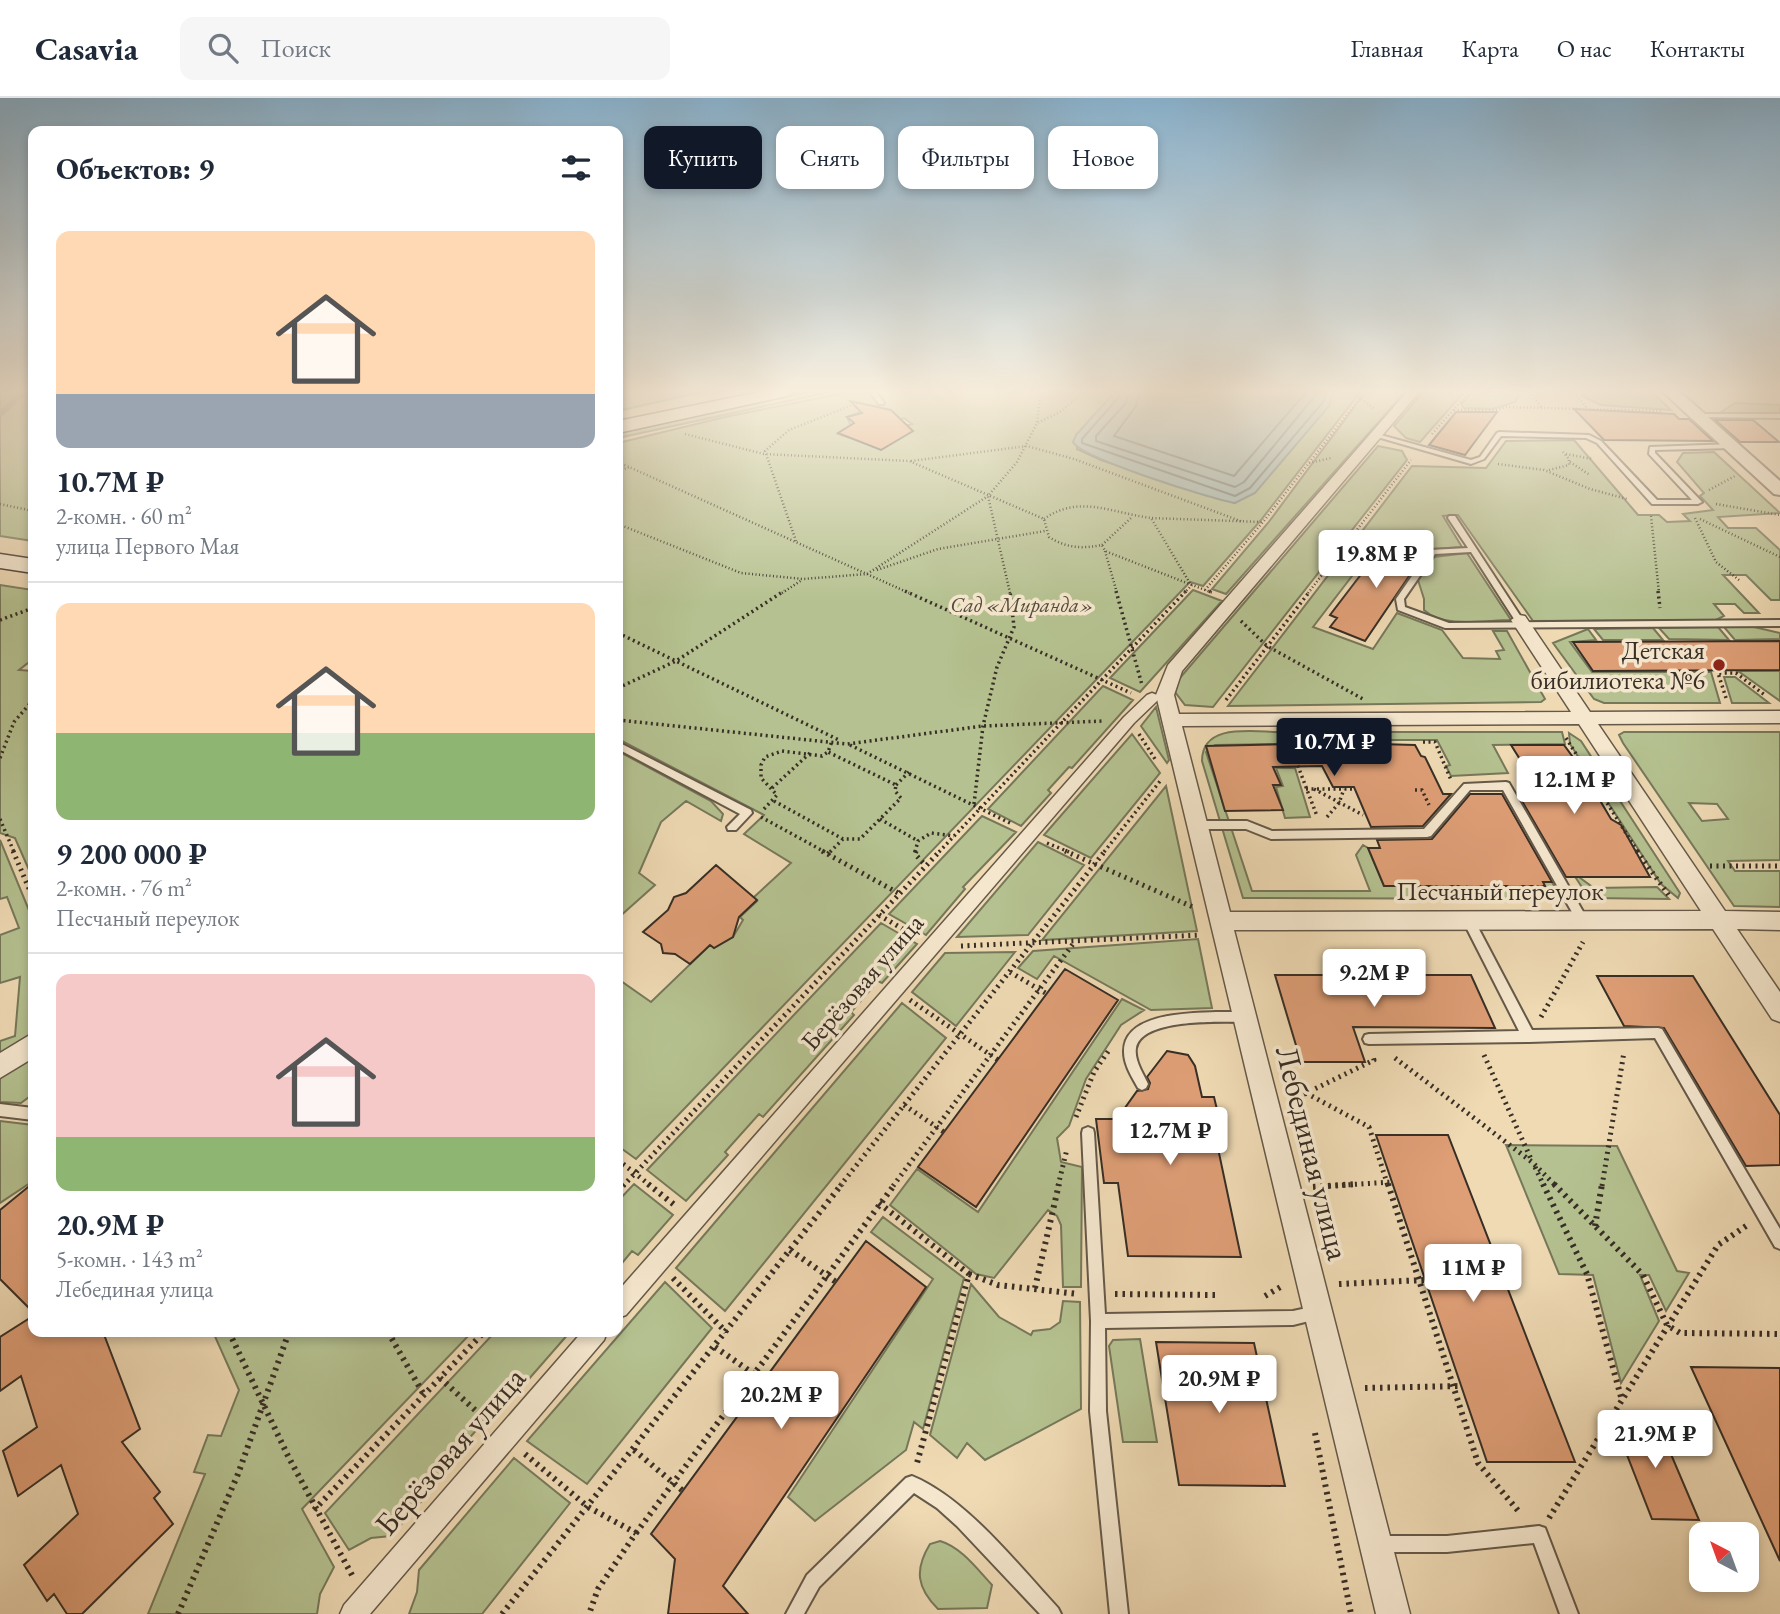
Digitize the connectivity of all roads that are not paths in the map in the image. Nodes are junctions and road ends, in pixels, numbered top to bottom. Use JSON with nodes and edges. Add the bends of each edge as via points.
{"nodes":[{"id":1,"x":1356,"y":462,"type":"edge"},
{"id":2,"x":1617,"y":462,"type":"edge"},
{"id":3,"x":1661,"y":462,"type":"edge"},
{"id":4,"x":1749,"y":462,"type":"edge"},
{"id":5,"x":1780,"y":490,"type":"edge"},
{"id":6,"x":1451,"y":518,"type":"dead end"},
{"id":7,"x":1472,"y":550,"type":"junction"},
{"id":8,"x":0,"y":561,"type":"edge"},
{"id":9,"x":28,"y":565,"type":"edge"},
{"id":10,"x":1521,"y":623,"type":"junction"},
{"id":11,"x":1780,"y":623,"type":"edge"},
{"id":12,"x":1149,"y":699,"type":"road end"},
{"id":13,"x":1584,"y":717,"type":"junction"},
{"id":14,"x":1780,"y":717,"type":"edge"},
{"id":15,"x":1172,"y":720,"type":"junction"},
{"id":16,"x":623,"y":748,"type":"edge"},
{"id":17,"x":1197,"y":825,"type":"junction"},
{"id":18,"x":732,"y":827,"type":"dead end"},
{"id":19,"x":1468,"y":919,"type":"junction"},
{"id":20,"x":1719,"y":920,"type":"junction"},
{"id":21,"x":1780,"y":920,"type":"edge"},
{"id":22,"x":1220,"y":921,"type":"junction"},
{"id":23,"x":1583,"y":928,"type":"junction"},
{"id":24,"x":1780,"y":1012,"type":"edge"},
{"id":25,"x":1244,"y":1017,"type":"junction"},
{"id":26,"x":1530,"y":1037,"type":"junction"},
{"id":27,"x":1369,"y":1039,"type":"road end"},
{"id":28,"x":28,"y":1047,"type":"edge"},
{"id":29,"x":0,"y":1067,"type":"edge"},
{"id":30,"x":1142,"y":1084,"type":"dead end"},
{"id":31,"x":0,"y":1110,"type":"edge"},
{"id":32,"x":28,"y":1113,"type":"edge"},
{"id":33,"x":1088,"y":1133,"type":"dead end"},
{"id":34,"x":1780,"y":1242,"type":"edge"},
{"id":35,"x":623,"y":1301,"type":"edge"},
{"id":36,"x":1319,"y":1312,"type":"junction"},
{"id":37,"x":1098,"y":1321,"type":"junction"},
{"id":38,"x":593,"y":1337,"type":"edge"},
{"id":39,"x":1376,"y":1544,"type":"junction"},
{"id":40,"x":359,"y":1606,"type":"edge"},
{"id":41,"x":795,"y":1614,"type":"edge"},
{"id":42,"x":1052,"y":1614,"type":"edge"},
{"id":43,"x":1119,"y":1614,"type":"edge"},
{"id":44,"x":1393,"y":1614,"type":"edge"},
{"id":45,"x":1569,"y":1614,"type":"edge"}],
"edges":[{"from":1,"to":15,"type":"street","name":"Лебединая улица","via":[[1234,608],[1174,669],[1165,695]]},
{"from":2,"to":3,"type":"lane","via":[[1655,502],[1695,499]]},
{"from":4,"to":5,"type":"street"},
{"from":6,"to":7,"type":"lane"},
{"from":7,"to":10,"type":"lane"},
{"from":7,"to":10,"type":"lane","via":[[1433,552],[1400,598],[1401,608],[1448,626]]},
{"from":8,"to":9,"type":"main road"},
{"from":10,"to":11,"type":"lane"},
{"from":10,"to":13,"type":"street"},
{"from":12,"to":35,"type":"street","name":"Берёзовая улица"},
{"from":13,"to":14,"type":"street"},
{"from":13,"to":15,"type":"street"},
{"from":13,"to":20,"type":"street"},
{"from":15,"to":17,"type":"street","name":"Лебединая улица"},
{"from":16,"to":18,"type":"lane","via":[[747,813]]},
{"from":17,"to":22,"type":"street","name":"Лебединая улица"},
{"from":17,"to":23,"type":"lane","via":[[1247,825],[1271,835],[1427,833],[1467,787],[1506,786]]},
{"from":19,"to":22,"type":"street","name":"Песчаный переулок"},
{"from":19,"to":23,"type":"street","name":"Песчаный переулок"},
{"from":19,"to":26,"type":"lane"},
{"from":20,"to":21,"type":"street","name":"Песчаный переулок"},
{"from":20,"to":23,"type":"street","name":"Песчаный переулок"},
{"from":20,"to":24,"type":"street"},
{"from":22,"to":25,"type":"street","name":"Лебединая улица"},
{"from":25,"to":30,"type":"lane","via":[[1185,1019],[1150,1025],[1136,1033],[1130,1046],[1132,1065]]},
{"from":25,"to":36,"type":"street","name":"Лебединая улица"},
{"from":26,"to":27,"type":"lane"},
{"from":26,"to":34,"type":"lane","via":[[1658,1032]]},
{"from":28,"to":29,"type":"street"},
{"from":31,"to":32,"type":"lane"},
{"from":33,"to":37,"type":"lane"},
{"from":36,"to":37,"type":"lane","via":[[1293,1318]]},
{"from":36,"to":39,"type":"street","name":"Лебединая улица"},
{"from":37,"to":43,"type":"lane","via":[[1098,1411]]},
{"from":38,"to":40,"type":"street","name":"Берёзовая улица"},
{"from":39,"to":44,"type":"street","name":"Лебединая улица"},
{"from":39,"to":45,"type":"lane","via":[[1447,1544],[1539,1534]]},
{"from":41,"to":42,"type":"lane","via":[[813,1581],[912,1484],[923,1486],[943,1503]]}]}
